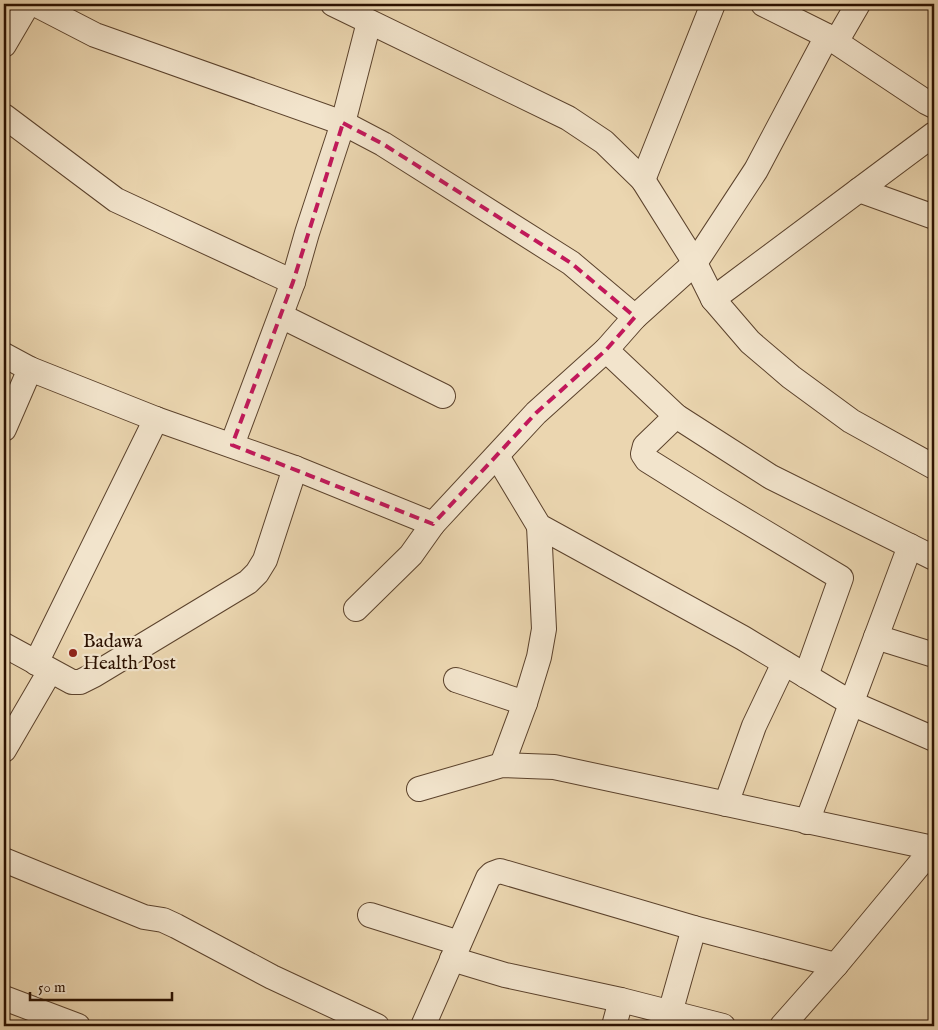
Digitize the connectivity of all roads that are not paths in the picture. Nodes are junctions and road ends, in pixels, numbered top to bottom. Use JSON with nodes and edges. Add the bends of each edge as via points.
{"nodes":[{"id":1,"x":28,"y":4,"type":"edge"},
{"id":2,"x":34,"y":4,"type":"edge"},
{"id":3,"x":334,"y":4,"type":"edge"},
{"id":4,"x":713,"y":4,"type":"edge"},
{"id":5,"x":763,"y":4,"type":"edge"},
{"id":6,"x":858,"y":4,"type":"edge"},
{"id":7,"x":369,"y":22,"type":"junction"},
{"id":8,"x":831,"y":39,"type":"junction"},
{"id":9,"x":4,"y":45,"type":"edge"},
{"id":10,"x":932,"y":98,"type":"edge"},
{"id":11,"x":4,"y":116,"type":"edge"},
{"id":12,"x":343,"y":124,"type":"junction"},
{"id":13,"x":934,"y":134,"type":"edge"},
{"id":14,"x":643,"y":180,"type":"junction"},
{"id":15,"x":859,"y":190,"type":"junction"},
{"id":16,"x":934,"y":217,"type":"edge"},
{"id":17,"x":695,"y":263,"type":"junction"},
{"id":18,"x":293,"y":282,"type":"junction"},
{"id":19,"x":713,"y":299,"type":"junction"},
{"id":20,"x":281,"y":316,"type":"junction"},
{"id":21,"x":635,"y":317,"type":"junction"},
{"id":22,"x":606,"y":350,"type":"junction"},
{"id":23,"x":4,"y":355,"type":"edge"},
{"id":24,"x":30,"y":369,"type":"junction"},
{"id":25,"x":443,"y":396,"type":"dead end"},
{"id":26,"x":676,"y":416,"type":"junction"},
{"id":27,"x":156,"y":419,"type":"junction"},
{"id":28,"x":4,"y":429,"type":"edge"},
{"id":29,"x":232,"y":445,"type":"junction"},
{"id":30,"x":496,"y":456,"type":"junction"},
{"id":31,"x":934,"y":466,"type":"edge"},
{"id":32,"x":295,"y":468,"type":"junction"},
{"id":33,"x":433,"y":524,"type":"junction"},
{"id":34,"x":539,"y":526,"type":"junction"},
{"id":35,"x":910,"y":546,"type":"junction"},
{"id":36,"x":934,"y":558,"type":"edge"},
{"id":37,"x":356,"y":609,"type":"dead end"},
{"id":38,"x":876,"y":638,"type":"junction"},
{"id":39,"x":4,"y":645,"type":"edge"},
{"id":40,"x":934,"y":655,"type":"edge"},
{"id":41,"x":784,"y":663,"type":"junction"},
{"id":42,"x":43,"y":667,"type":"junction"},
{"id":43,"x":806,"y":676,"type":"junction"},
{"id":44,"x":456,"y":680,"type":"dead end"},
{"id":45,"x":525,"y":703,"type":"junction"},
{"id":46,"x":851,"y":703,"type":"junction"},
{"id":47,"x":934,"y":739,"type":"edge"},
{"id":48,"x":4,"y":750,"type":"edge"},
{"id":49,"x":502,"y":765,"type":"junction"},
{"id":50,"x":419,"y":789,"type":"dead end"},
{"id":51,"x":726,"y":804,"type":"junction"},
{"id":52,"x":807,"y":822,"type":"junction"},
{"id":53,"x":934,"y":848,"type":"edge"},
{"id":54,"x":4,"y":860,"type":"edge"},
{"id":55,"x":370,"y":915,"type":"dead end"},
{"id":56,"x":694,"y":928,"type":"junction"},
{"id":57,"x":455,"y":951,"type":"junction"},
{"id":58,"x":836,"y":966,"type":"junction"},
{"id":59,"x":4,"y":998,"type":"edge"},
{"id":60,"x":621,"y":1000,"type":"junction"},
{"id":61,"x":670,"y":1012,"type":"junction"},
{"id":62,"x":78,"y":1026,"type":"edge"},
{"id":63,"x":377,"y":1026,"type":"edge"},
{"id":64,"x":422,"y":1026,"type":"edge"},
{"id":65,"x":614,"y":1026,"type":"edge"},
{"id":66,"x":722,"y":1026,"type":"edge"},
{"id":67,"x":782,"y":1026,"type":"edge"}],
"edges":[{"from":1,"to":9,"type":"street"},
{"from":2,"to":12,"type":"street","via":[[95,35]]},
{"from":3,"to":7,"type":"street"},
{"from":4,"to":14,"type":"street"},
{"from":5,"to":8,"type":"street"},
{"from":6,"to":8,"type":"street"},
{"from":7,"to":12,"type":"street"},
{"from":7,"to":14,"type":"street","via":[[568,118],[604,142]]},
{"from":8,"to":10,"type":"street"},
{"from":8,"to":17,"type":"street","via":[[756,170]]},
{"from":11,"to":18,"type":"street","via":[[116,200]]},
{"from":12,"to":18,"type":"street"},
{"from":12,"to":21,"type":"street","via":[[383,144],[572,263]]},
{"from":13,"to":15,"type":"street"},
{"from":14,"to":17,"type":"street"},
{"from":15,"to":16,"type":"street"},
{"from":15,"to":19,"type":"street"},
{"from":17,"to":19,"type":"street"},
{"from":17,"to":21,"type":"street"},
{"from":18,"to":20,"type":"street"},
{"from":19,"to":31,"type":"street","via":[[750,342],[790,377],[851,421]]},
{"from":20,"to":25,"type":"street"},
{"from":20,"to":29,"type":"street"},
{"from":21,"to":22,"type":"street"},
{"from":22,"to":26,"type":"street"},
{"from":22,"to":30,"type":"street"},
{"from":23,"to":24,"type":"street"},
{"from":24,"to":27,"type":"street"},
{"from":24,"to":28,"type":"street"},
{"from":26,"to":35,"type":"street","via":[[771,477]]},
{"from":26,"to":43,"type":"street","via":[[645,446],[647,460],[842,578]]},
{"from":27,"to":29,"type":"street"},
{"from":27,"to":42,"type":"street"},
{"from":29,"to":32,"type":"street"},
{"from":30,"to":33,"type":"street"},
{"from":30,"to":34,"type":"street"},
{"from":32,"to":33,"type":"street"},
{"from":32,"to":42,"type":"street","via":[[264,560],[248,582],[80,682],[72,682]]},
{"from":33,"to":37,"type":"street","via":[[411,555]]},
{"from":34,"to":41,"type":"street"},
{"from":34,"to":45,"type":"street","via":[[544,629]]},
{"from":35,"to":36,"type":"street"},
{"from":35,"to":38,"type":"street"},
{"from":38,"to":40,"type":"street"},
{"from":38,"to":46,"type":"street"},
{"from":39,"to":42,"type":"street"},
{"from":41,"to":43,"type":"street"},
{"from":41,"to":51,"type":"street","via":[[754,726]]},
{"from":42,"to":48,"type":"street"},
{"from":43,"to":46,"type":"street"},
{"from":44,"to":45,"type":"street"},
{"from":45,"to":49,"type":"street"},
{"from":46,"to":47,"type":"street"},
{"from":46,"to":52,"type":"street"},
{"from":49,"to":50,"type":"street"},
{"from":49,"to":51,"type":"street","via":[[554,767]]},
{"from":51,"to":52,"type":"street"},
{"from":52,"to":53,"type":"street"},
{"from":53,"to":58,"type":"street"},
{"from":54,"to":63,"type":"street","via":[[144,917],[163,920],[272,977]]},
{"from":55,"to":57,"type":"street"},
{"from":56,"to":57,"type":"street","via":[[500,871],[488,878]]},
{"from":56,"to":58,"type":"street"},
{"from":56,"to":61,"type":"street"},
{"from":57,"to":60,"type":"street","via":[[505,975]]},
{"from":57,"to":64,"type":"street"},
{"from":58,"to":67,"type":"street"},
{"from":59,"to":62,"type":"street"},
{"from":60,"to":61,"type":"street"},
{"from":60,"to":65,"type":"street"},
{"from":61,"to":66,"type":"street"}]}
